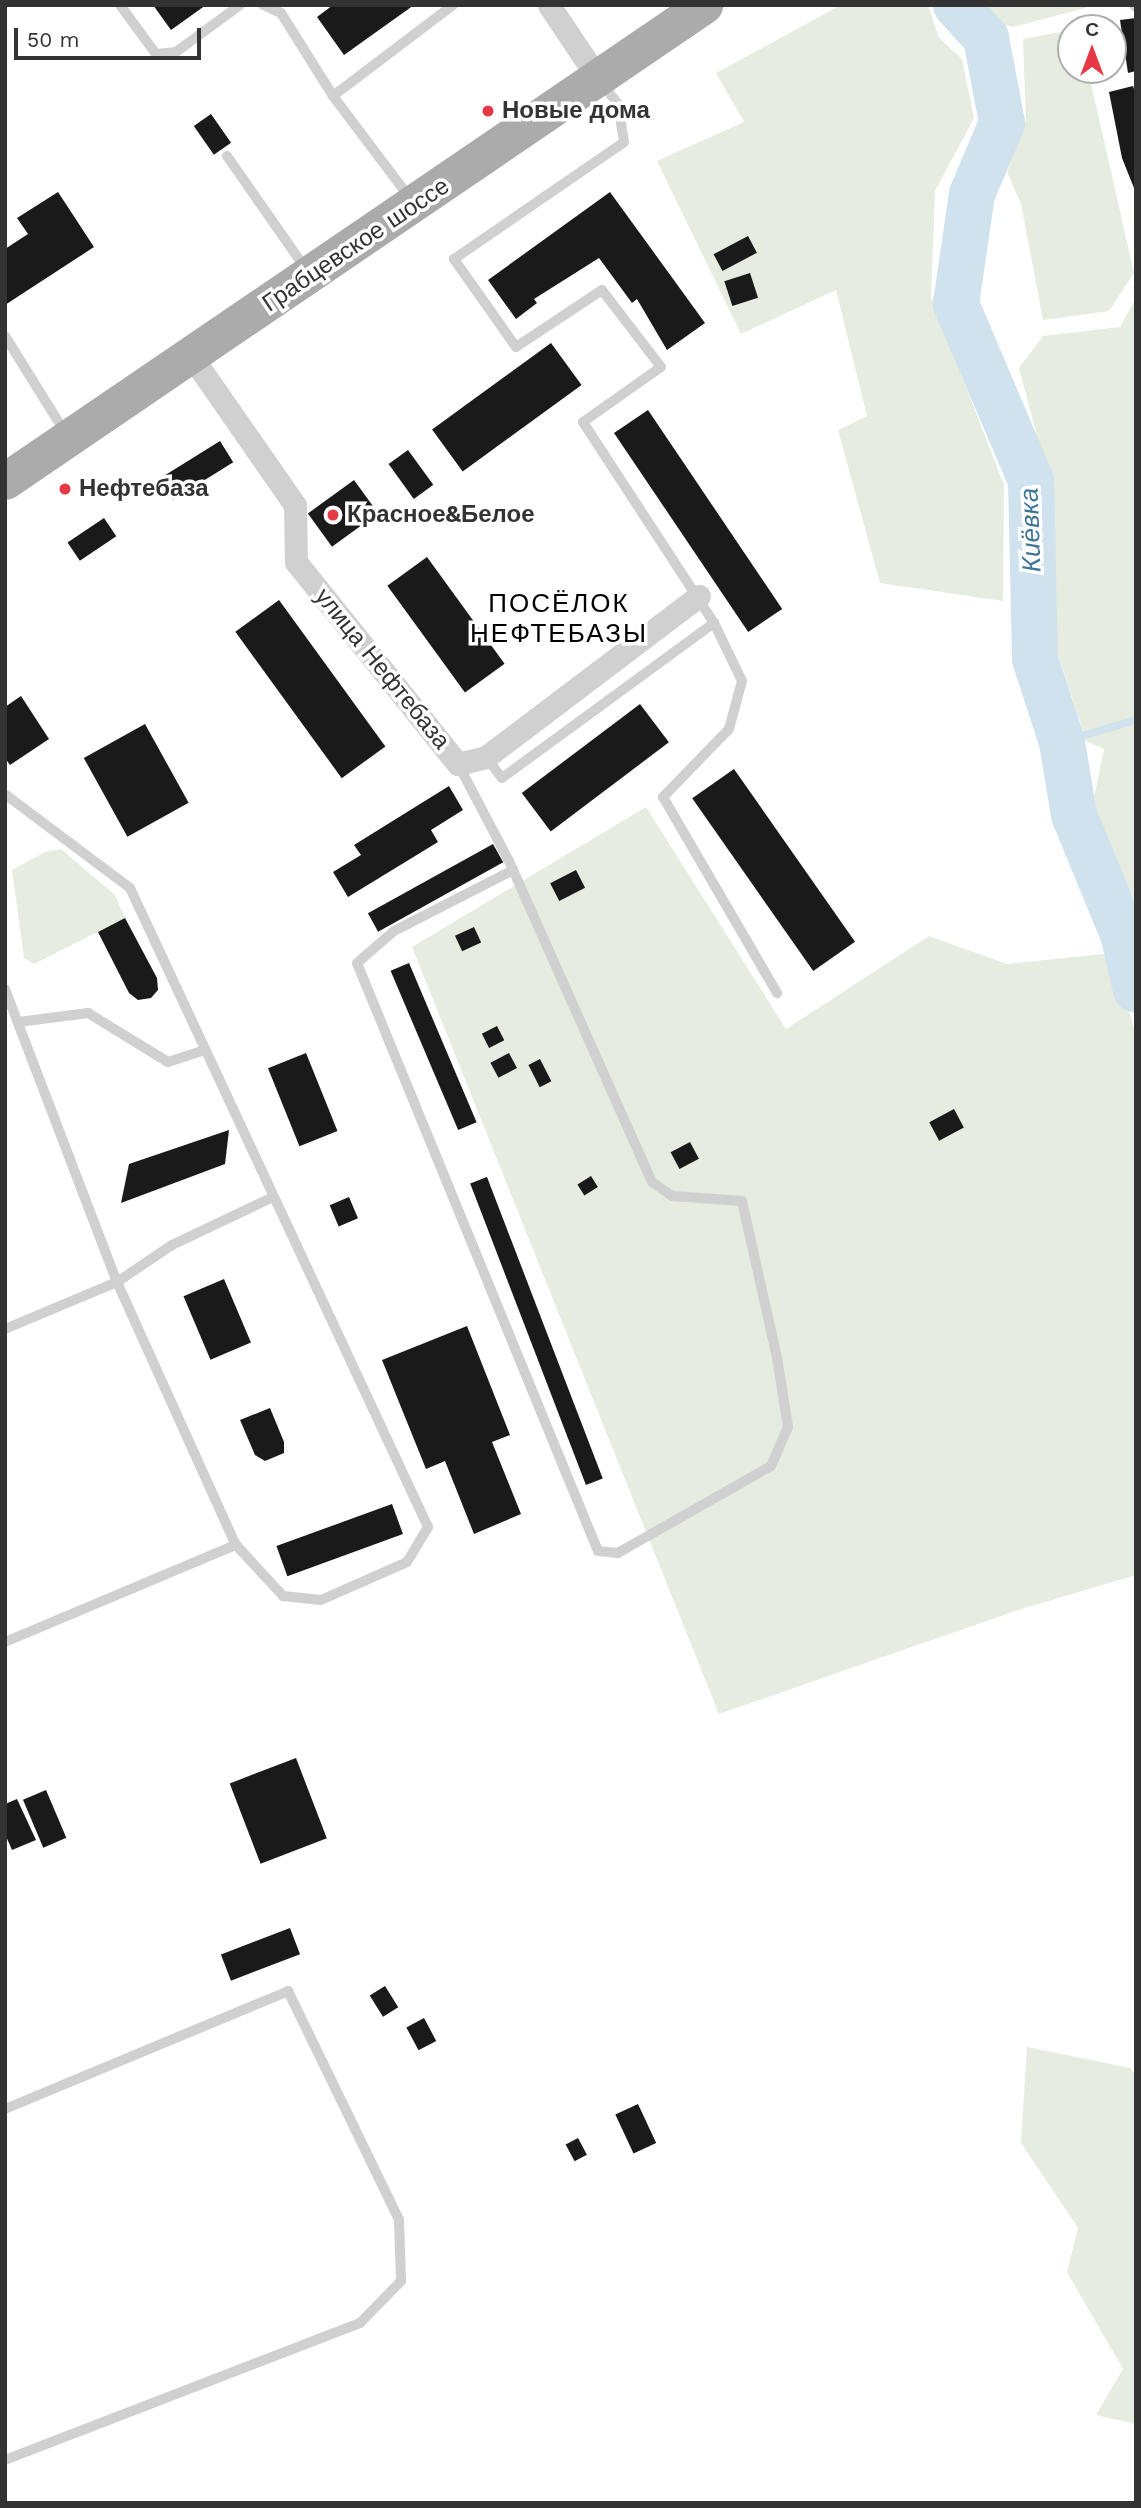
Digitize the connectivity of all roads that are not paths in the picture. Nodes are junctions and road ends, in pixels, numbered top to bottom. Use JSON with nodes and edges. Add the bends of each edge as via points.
{"nodes":[{"id":1,"x":120,"y":5,"type":"edge"},
{"id":2,"x":240,"y":5,"type":"edge"},
{"id":3,"x":263,"y":5,"type":"edge"},
{"id":4,"x":291,"y":5,"type":"edge"},
{"id":5,"x":453,"y":5,"type":"edge"},
{"id":6,"x":549,"y":5,"type":"edge"},
{"id":7,"x":704,"y":5,"type":"edge"},
{"id":8,"x":281,"y":12,"type":"junction"},
{"id":9,"x":597,"y":77,"type":"junction"},
{"id":10,"x":332,"y":96,"type":"junction"},
{"id":11,"x":227,"y":156,"type":"dead end"},
{"id":12,"x":415,"y":205,"type":"junction"},
{"id":13,"x":310,"y":276,"type":"junction"},
{"id":14,"x":5,"y":336,"type":"edge"},
{"id":15,"x":192,"y":357,"type":"junction"},
{"id":16,"x":69,"y":439,"type":"junction"},
{"id":17,"x":5,"y":481,"type":"edge"},
{"id":18,"x":699,"y":596,"type":"junction"},
{"id":19,"x":714,"y":623,"type":"junction"},
{"id":20,"x":486,"y":757,"type":"junction"},
{"id":21,"x":458,"y":764,"type":"junction"},
{"id":22,"x":6,"y":795,"type":"edge"},
{"id":23,"x":513,"y":870,"type":"junction"},
{"id":24,"x":5,"y":989,"type":"edge"},
{"id":25,"x":778,"y":993,"type":"dead end"},
{"id":26,"x":18,"y":1022,"type":"junction"},
{"id":27,"x":204,"y":1050,"type":"junction"},
{"id":28,"x":273,"y":1197,"type":"junction"},
{"id":29,"x":117,"y":1282,"type":"junction"},
{"id":30,"x":5,"y":1329,"type":"edge"},
{"id":31,"x":236,"y":1545,"type":"junction"},
{"id":32,"x":5,"y":1642,"type":"edge"},
{"id":33,"x":5,"y":2109,"type":"edge"},
{"id":34,"x":5,"y":2460,"type":"edge"}],
"edges":[{"from":1,"to":2,"type":"lane","via":[[156,54],[176,52]]},
{"from":3,"to":8,"type":"lane"},
{"from":4,"to":8,"type":"lane"},
{"from":5,"to":10,"type":"lane"},
{"from":6,"to":9,"type":"street"},
{"from":7,"to":9,"type":"main road","name":"Грабцевское шоссе"},
{"from":8,"to":10,"type":"lane"},
{"from":9,"to":12,"type":"main road","name":"Грабцевское шоссе"},
{"from":9,"to":18,"type":"lane","via":[[618,104],[624,142],[454,259],[516,346],[602,290],[661,367],[583,422]]},
{"from":10,"to":12,"type":"lane"},
{"from":11,"to":13,"type":"lane"},
{"from":12,"to":13,"type":"main road","name":"Грабцевское шоссе"},
{"from":13,"to":15,"type":"main road","name":"Грабцевское шоссе"},
{"from":14,"to":16,"type":"lane"},
{"from":15,"to":16,"type":"main road","name":"Грабцевское шоссе"},
{"from":15,"to":21,"type":"street","name":"улица Нефтебаза","via":[[295,505],[296,562]]},
{"from":16,"to":17,"type":"main road","name":"Грабцевское шоссе"},
{"from":18,"to":19,"type":"lane"},
{"from":18,"to":20,"type":"street","name":"улица Нефтебаза"},
{"from":19,"to":20,"type":"lane","via":[[502,778]]},
{"from":19,"to":25,"type":"lane","via":[[742,681],[729,729],[663,797]]},
{"from":20,"to":21,"type":"street","name":"улица Нефтебаза"},
{"from":21,"to":23,"type":"lane"},
{"from":22,"to":27,"type":"lane","via":[[130,888]]},
{"from":23,"to":23,"type":"lane","via":[[652,1182],[672,1196],[742,1201],[788,1427],[771,1465],[618,1553],[598,1551],[357,963],[394,931]]},
{"from":24,"to":26,"type":"lane"},
{"from":26,"to":27,"type":"lane","via":[[88,1013],[168,1062]]},
{"from":26,"to":29,"type":"lane"},
{"from":27,"to":28,"type":"lane"},
{"from":28,"to":29,"type":"lane","via":[[172,1245]]},
{"from":28,"to":31,"type":"lane","via":[[428,1527],[407,1562],[321,1600],[283,1596]]},
{"from":29,"to":30,"type":"lane"},
{"from":29,"to":31,"type":"lane"},
{"from":31,"to":32,"type":"lane"},
{"from":33,"to":34,"type":"lane","via":[[288,1991],[399,2220],[401,2281],[360,2323]]}]}
